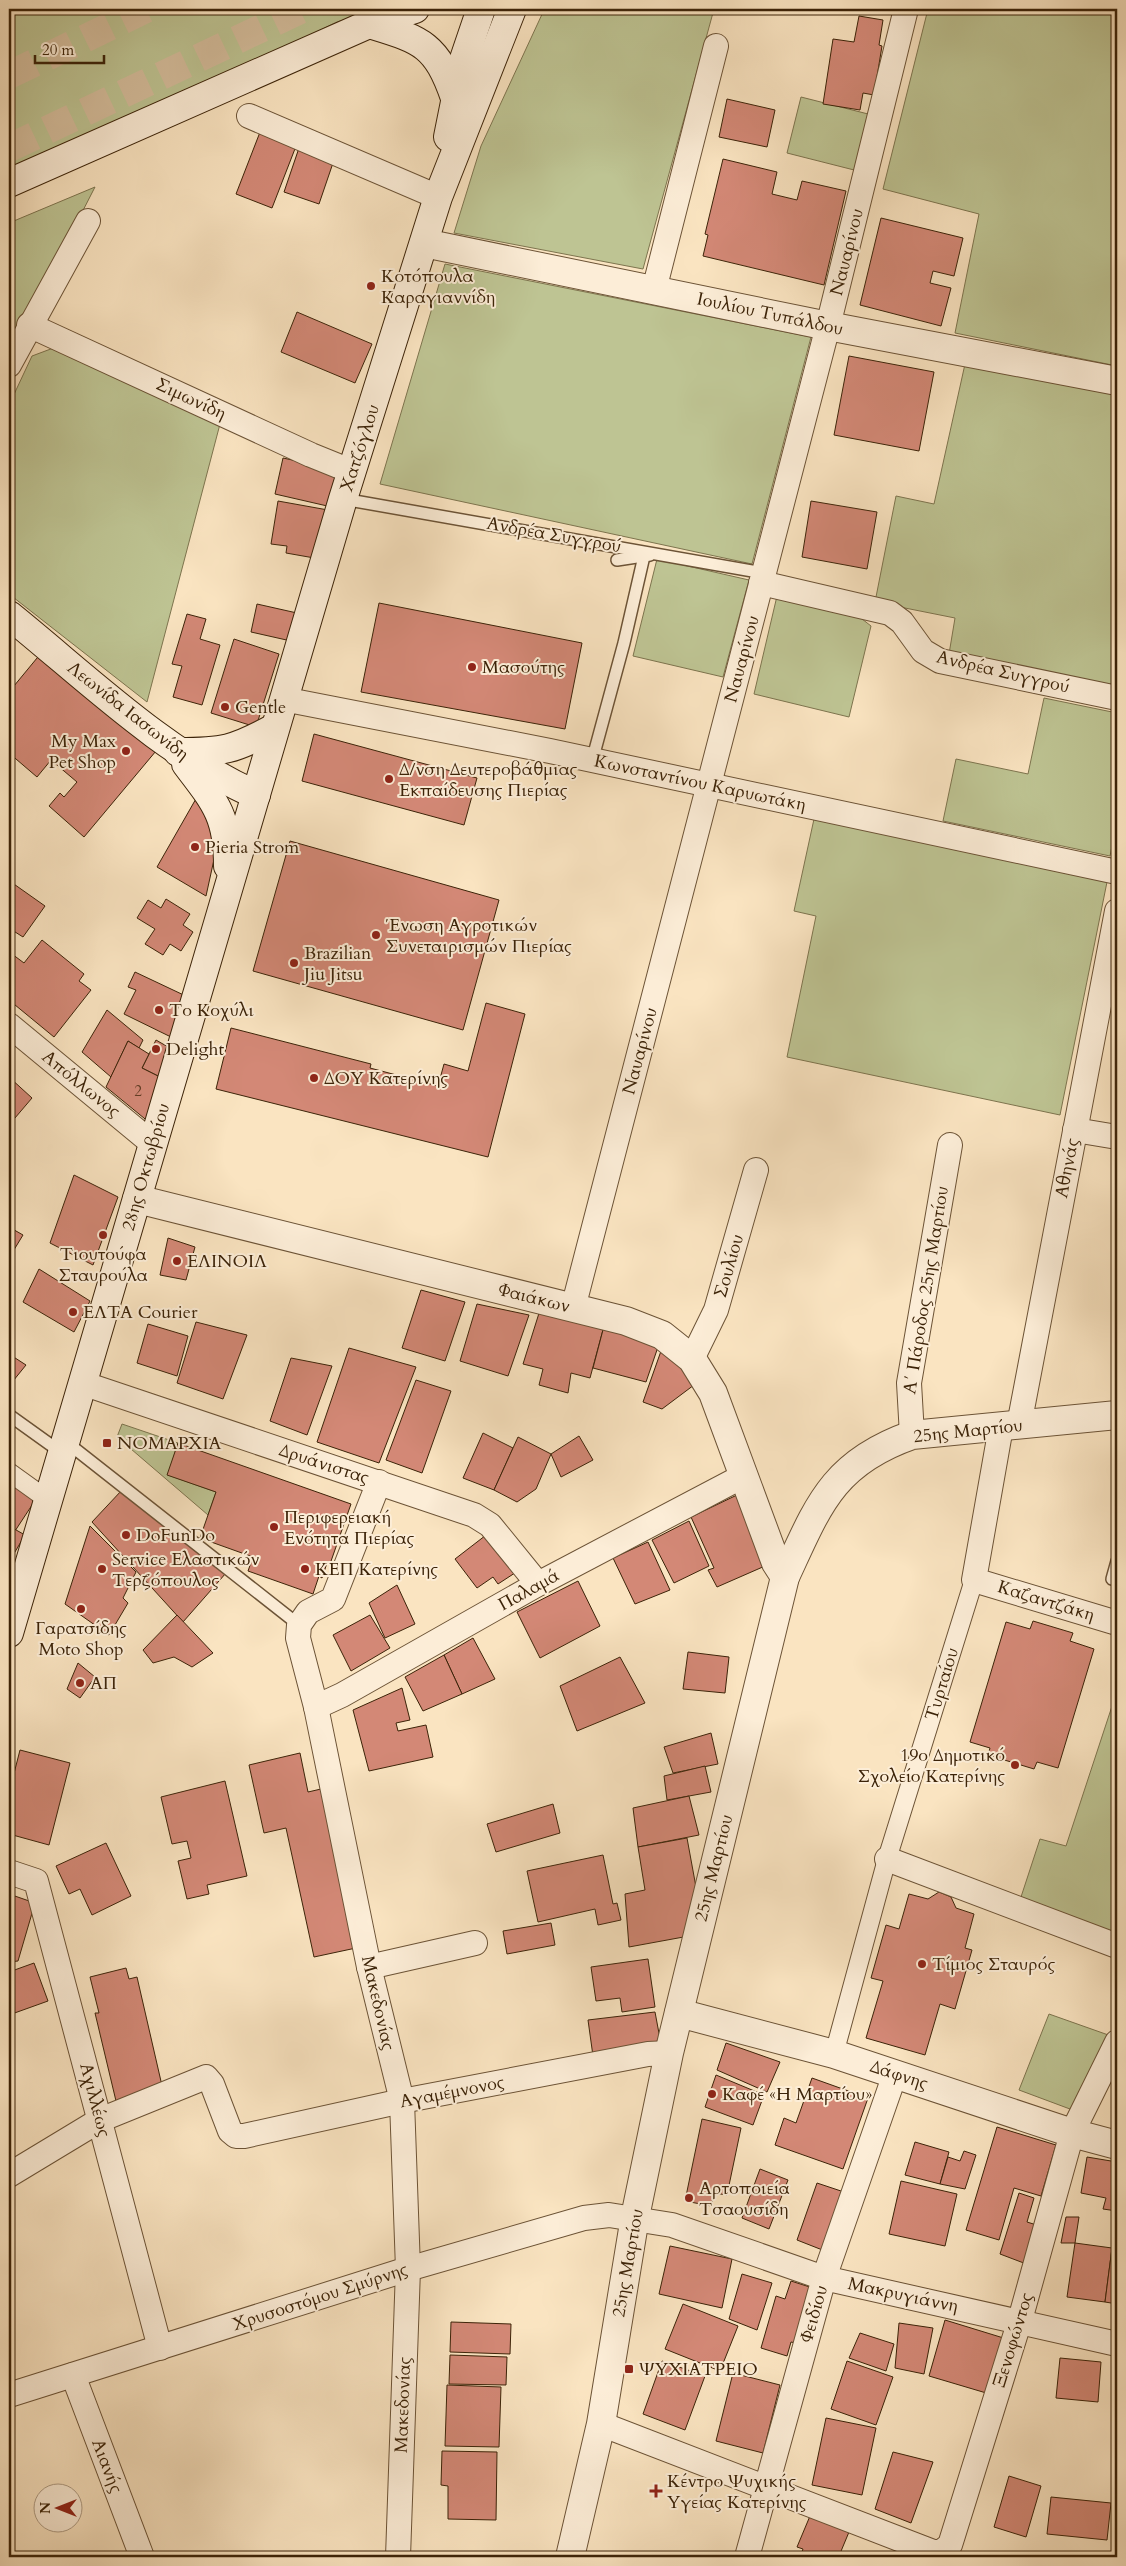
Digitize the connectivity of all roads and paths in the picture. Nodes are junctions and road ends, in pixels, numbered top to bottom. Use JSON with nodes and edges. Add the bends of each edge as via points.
{"nodes":[{"id":1,"x":415,"y":9,"type":"edge"},
{"id":2,"x":481,"y":9,"type":"edge"},
{"id":3,"x":512,"y":9,"type":"edge"},
{"id":4,"x":906,"y":9,"type":"edge"},
{"id":5,"x":369,"y":24,"type":"junction"},
{"id":6,"x":716,"y":46,"type":"dead end"},
{"id":7,"x":456,"y":98,"type":"junction"},
{"id":8,"x":248,"y":116,"type":"dead end"},
{"id":9,"x":9,"y":183,"type":"edge"},
{"id":10,"x":438,"y":197,"type":"junction"},
{"id":11,"x":88,"y":221,"type":"dead end"},
{"id":12,"x":424,"y":243,"type":"junction"},
{"id":13,"x":654,"y":290,"type":"junction"},
{"id":14,"x":29,"y":325,"type":"junction"},
{"id":15,"x":828,"y":326,"type":"junction"},
{"id":16,"x":9,"y":365,"type":"edge"},
{"id":17,"x":1117,"y":381,"type":"edge"},
{"id":18,"x":353,"y":472,"type":"junction"},
{"id":19,"x":343,"y":499,"type":"junction"},
{"id":20,"x":661,"y":553,"type":"junction"},
{"id":21,"x":644,"y":556,"type":"junction"},
{"id":22,"x":617,"y":560,"type":"dead end"},
{"id":23,"x":763,"y":578,"type":"junction"},
{"id":24,"x":9,"y":615,"type":"edge"},
{"id":25,"x":1117,"y":698,"type":"edge"},
{"id":26,"x":283,"y":700,"type":"junction"},
{"id":27,"x":274,"y":728,"type":"junction"},
{"id":28,"x":178,"y":752,"type":"junction"},
{"id":29,"x":592,"y":761,"type":"junction"},
{"id":30,"x":709,"y":784,"type":"junction"},
{"id":31,"x":256,"y":795,"type":"junction"},
{"id":32,"x":1117,"y":872,"type":"edge"},
{"id":33,"x":228,"y":889,"type":"junction"},
{"id":34,"x":1117,"y":911,"type":"edge"},
{"id":35,"x":9,"y":1026,"type":"edge"},
{"id":36,"x":1074,"y":1130,"type":"junction"},
{"id":37,"x":1117,"y":1137,"type":"edge"},
{"id":38,"x":153,"y":1144,"type":"junction"},
{"id":39,"x":950,"y":1145,"type":"dead end"},
{"id":40,"x":756,"y":1170,"type":"dead end"},
{"id":41,"x":137,"y":1199,"type":"junction"},
{"id":42,"x":573,"y":1308,"type":"junction"},
{"id":43,"x":692,"y":1359,"type":"junction"},
{"id":44,"x":82,"y":1383,"type":"junction"},
{"id":45,"x":9,"y":1415,"type":"edge"},
{"id":46,"x":1117,"y":1415,"type":"edge"},
{"id":47,"x":1010,"y":1426,"type":"junction"},
{"id":48,"x":912,"y":1435,"type":"junction"},
{"id":49,"x":64,"y":1447,"type":"junction"},
{"id":50,"x":9,"y":1472,"type":"edge"},
{"id":51,"x":745,"y":1475,"type":"junction"},
{"id":52,"x":378,"y":1482,"type":"junction"},
{"id":53,"x":48,"y":1500,"type":"junction"},
{"id":54,"x":1117,"y":1561,"type":"edge"},
{"id":55,"x":785,"y":1577,"type":"junction"},
{"id":56,"x":1112,"y":1579,"type":"dead end"},
{"id":57,"x":974,"y":1580,"type":"junction"},
{"id":58,"x":538,"y":1584,"type":"junction"},
{"id":59,"x":1117,"y":1623,"type":"edge"},
{"id":60,"x":299,"y":1625,"type":"junction"},
{"id":61,"x":9,"y":1634,"type":"edge"},
{"id":62,"x":316,"y":1707,"type":"junction"},
{"id":63,"x":887,"y":1859,"type":"junction"},
{"id":64,"x":9,"y":1872,"type":"edge"},
{"id":65,"x":475,"y":1944,"type":"dead end"},
{"id":66,"x":1117,"y":1946,"type":"edge"},
{"id":67,"x":369,"y":1967,"type":"junction"},
{"id":68,"x":679,"y":2013,"type":"junction"},
{"id":69,"x":1117,"y":2042,"type":"edge"},
{"id":70,"x":669,"y":2053,"type":"junction"},
{"id":71,"x":834,"y":2054,"type":"junction"},
{"id":72,"x":895,"y":2074,"type":"junction"},
{"id":73,"x":402,"y":2101,"type":"junction"},
{"id":74,"x":100,"y":2120,"type":"junction"},
{"id":75,"x":1072,"y":2133,"type":"junction"},
{"id":76,"x":1117,"y":2145,"type":"edge"},
{"id":77,"x":9,"y":2175,"type":"edge"},
{"id":78,"x":635,"y":2217,"type":"junction"},
{"id":79,"x":408,"y":2269,"type":"junction"},
{"id":80,"x":824,"y":2278,"type":"junction"},
{"id":81,"x":1020,"y":2320,"type":"junction"},
{"id":82,"x":1117,"y":2344,"type":"edge"},
{"id":83,"x":160,"y":2348,"type":"junction"},
{"id":84,"x":73,"y":2375,"type":"junction"},
{"id":85,"x":9,"y":2395,"type":"edge"},
{"id":86,"x":601,"y":2424,"type":"junction"},
{"id":87,"x":767,"y":2488,"type":"junction"},
{"id":88,"x":142,"y":2557,"type":"edge"},
{"id":89,"x":398,"y":2557,"type":"edge"},
{"id":90,"x":570,"y":2557,"type":"edge"},
{"id":91,"x":747,"y":2557,"type":"edge"}],
"edges":[{"from":1,"to":5,"type":"street"},
{"from":2,"to":7,"type":"street","name":"Χατζόγλου"},
{"from":3,"to":10,"type":"street","name":"Χατζόγλου"},
{"from":4,"to":15,"type":"street","name":"Ναυαρίνου"},
{"from":5,"to":7,"type":"street","via":[[421,42],[437,58]]},
{"from":5,"to":9,"type":"street"},
{"from":6,"to":13,"type":"street"},
{"from":7,"to":10,"type":"street","name":"Χατζόγλου"},
{"from":8,"to":10,"type":"street"},
{"from":10,"to":12,"type":"street","name":"Χατζόγλου"},
{"from":11,"to":14,"type":"street"},
{"from":12,"to":13,"type":"street","name":"Ιουλίου Τυπάλδου"},
{"from":12,"to":18,"type":"street","name":"Χατζόγλου"},
{"from":13,"to":15,"type":"street","name":"Ιουλίου Τυπάλδου"},
{"from":14,"to":16,"type":"street"},
{"from":14,"to":18,"type":"street","name":"Σιμωνίδη"},
{"from":15,"to":17,"type":"street","name":"Ιουλίου Τυπάλδου"},
{"from":15,"to":23,"type":"street","name":"Ναυαρίνου"},
{"from":18,"to":19,"type":"street","name":"Χατζόγλου"},
{"from":19,"to":20,"type":"lane","name":"Ανδρέα Συγγρού"},
{"from":19,"to":26,"type":"street","name":"Χατζόγλου"},
{"from":20,"to":21,"type":"lane"},
{"from":20,"to":23,"type":"lane","name":"Ανδρέα Συγγρού"},
{"from":21,"to":22,"type":"lane"},
{"from":21,"to":29,"type":"lane"},
{"from":23,"to":25,"type":"street","name":"Ανδρέα Συγγρού","via":[[890,613],[902,622],[923,651],[940,660]]},
{"from":23,"to":30,"type":"street","name":"Ναυαρίνου"},
{"from":24,"to":28,"type":"street","name":"Λεωνίδα Ιασωνίδη"},
{"from":26,"to":27,"type":"street","name":"28ης Οκτωβρίου"},
{"from":26,"to":29,"type":"street","name":"Κωνσταντίνου Καρυωτάκη"},
{"from":27,"to":28,"type":"street","via":[[236,748]]},
{"from":27,"to":31,"type":"street","name":"28ης Οκτωβρίου"},
{"from":28,"to":31,"type":"street","name":"Λεωνίδα Ιασωνίδη","via":[[225,781]]},
{"from":28,"to":33,"type":"street","via":[[214,801],[225,824]]},
{"from":29,"to":30,"type":"street","name":"Κωνσταντίνου Καρυωτάκη"},
{"from":30,"to":32,"type":"street","name":"Κωνσταντίνου Καρυωτάκη"},
{"from":30,"to":42,"type":"street","name":"Ναυαρίνου"},
{"from":31,"to":33,"type":"street","name":"28ης Οκτωβρίου"},
{"from":33,"to":38,"type":"street","name":"28ης Οκτωβρίου"},
{"from":34,"to":36,"type":"street","name":"Αθηνάς"},
{"from":35,"to":38,"type":"street","name":"Απόλλωνος"},
{"from":36,"to":37,"type":"street"},
{"from":36,"to":47,"type":"street","name":"Αθηνάς"},
{"from":38,"to":41,"type":"street","name":"28ης Οκτωβρίου"},
{"from":39,"to":48,"type":"street","name":"Α΄ Πάροδος 25ης Μαρτίου","via":[[909,1383]]},
{"from":40,"to":43,"type":"street","name":"Σουλίου","via":[[716,1310]]},
{"from":41,"to":42,"type":"street","name":"Φαιάκων"},
{"from":41,"to":44,"type":"street","name":"28ης Οκτωβρίου"},
{"from":42,"to":43,"type":"street","name":"Φαιάκων","via":[[626,1321],[662,1335]]},
{"from":43,"to":51,"type":"street","name":"Φαιάκων","via":[[713,1393]]},
{"from":44,"to":49,"type":"street","name":"28ης Οκτωβρίου"},
{"from":44,"to":52,"type":"street","name":"Δρυάνιστας"},
{"from":45,"to":49,"type":"lane"},
{"from":46,"to":47,"type":"street","name":"25ης Μαρτίου"},
{"from":47,"to":48,"type":"street","name":"25ης Μαρτίου"},
{"from":47,"to":57,"type":"street","name":"Τυρταίου"},
{"from":48,"to":55,"type":"street","name":"25ης Μαρτίου","via":[[866,1455],[828,1492]]},
{"from":49,"to":53,"type":"street","name":"28ης Οκτωβρίου"},
{"from":49,"to":60,"type":"lane"},
{"from":50,"to":53,"type":"street"},
{"from":51,"to":55,"type":"street","name":"Φαιάκων","via":[[776,1563]]},
{"from":51,"to":58,"type":"street","name":"Παλαμά"},
{"from":52,"to":58,"type":"street","name":"Δρυάνιστας","via":[[474,1514],[490,1525]]},
{"from":52,"to":60,"type":"street","via":[[333,1599],[308,1612]]},
{"from":53,"to":61,"type":"street","name":"28ης Οκτωβρίου"},
{"from":54,"to":56,"type":"lane"},
{"from":55,"to":68,"type":"street","name":"25ης Μαρτίου"},
{"from":57,"to":59,"type":"street","name":"Καζαντζάκη"},
{"from":57,"to":63,"type":"street","name":"Τυρταίου"},
{"from":58,"to":62,"type":"street","name":"Παλαμά"},
{"from":60,"to":62,"type":"street","name":"Μακεδονίας","via":[[298,1638]]},
{"from":62,"to":67,"type":"street","name":"Μακεδονίας"},
{"from":63,"to":66,"type":"street"},
{"from":63,"to":71,"type":"street","name":"Τυρταίου"},
{"from":64,"to":74,"type":"street","name":"Αχιλλέως","via":[[36,1881]]},
{"from":65,"to":67,"type":"street"},
{"from":67,"to":73,"type":"street","name":"Μακεδονίας"},
{"from":68,"to":70,"type":"street","name":"25ης Μαρτίου"},
{"from":68,"to":71,"type":"street","name":"Δάφνης"},
{"from":69,"to":75,"type":"street","name":"Ξενοφώντος"},
{"from":70,"to":73,"type":"street","name":"Αγαμέμνονος","via":[[648,2054]]},
{"from":70,"to":78,"type":"street","name":"25ης Μαρτίου"},
{"from":71,"to":72,"type":"street","name":"Δάφνης"},
{"from":72,"to":75,"type":"street","name":"Δάφνης"},
{"from":72,"to":80,"type":"street","name":"Φειδίου"},
{"from":73,"to":74,"type":"street","name":"Αγαμέμνονος","via":[[236,2136],[230,2131],[212,2084],[206,2077]]},
{"from":73,"to":79,"type":"street","name":"Μακεδονίας"},
{"from":74,"to":77,"type":"street"},
{"from":74,"to":83,"type":"street","name":"Αχιλλέως"},
{"from":75,"to":76,"type":"street","name":"Δάφνης"},
{"from":75,"to":81,"type":"street","name":"Ξενοφώντος"},
{"from":78,"to":79,"type":"street","name":"Χρυσοστόμου Σμύρνης","via":[[609,2215],[584,2218]]},
{"from":78,"to":80,"type":"street","name":"Μακρυγιάννη","via":[[672,2225]]},
{"from":78,"to":86,"type":"street","name":"25ης Μαρτίου"},
{"from":79,"to":83,"type":"street","name":"Χρυσοστόμου Σμύρνης"},
{"from":79,"to":89,"type":"street","name":"Μακεδονίας"},
{"from":80,"to":81,"type":"street","name":"Μακρυγιάννη"},
{"from":80,"to":87,"type":"street","name":"Φειδίου"},
{"from":81,"to":82,"type":"street","name":"Μακρυγιάννη"},
{"from":81,"to":87,"type":"street","name":"Ξενοφώντος","via":[[950,2545],[942,2552],[934,2552]]},
{"from":83,"to":84,"type":"street","name":"Χρυσοστόμου Σμύρνης"},
{"from":84,"to":85,"type":"street","name":"Χρυσοστόμου Σμύρνης"},
{"from":84,"to":88,"type":"street","name":"Αιανής"},
{"from":86,"to":87,"type":"street"},
{"from":86,"to":90,"type":"street","name":"25ης Μαρτίου"},
{"from":87,"to":91,"type":"street","name":"Φειδίου"}]}
